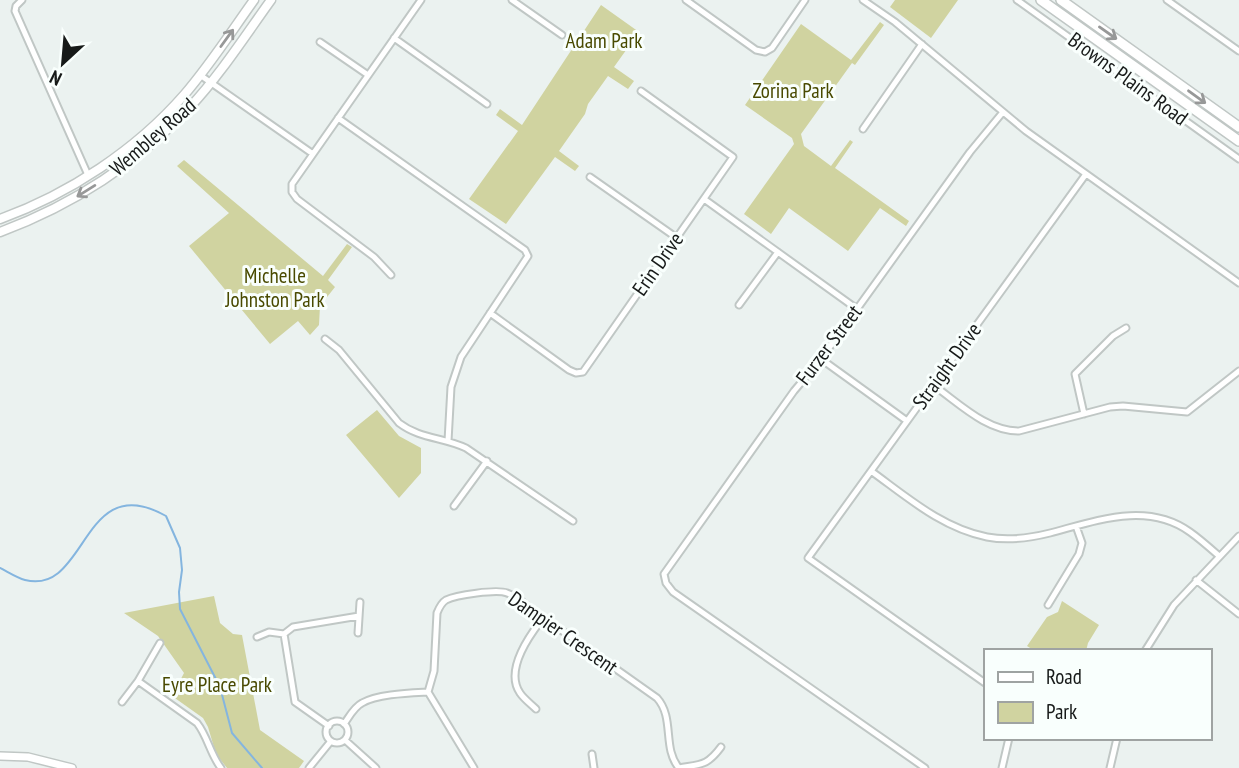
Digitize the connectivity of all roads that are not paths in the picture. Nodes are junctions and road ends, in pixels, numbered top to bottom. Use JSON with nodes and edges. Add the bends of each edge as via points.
{"nodes":[{"id":1,"x":22,"y":0,"type":"edge"},
{"id":2,"x":254,"y":0,"type":"edge"},
{"id":3,"x":271,"y":0,"type":"edge"},
{"id":4,"x":421,"y":0,"type":"edge"},
{"id":5,"x":512,"y":0,"type":"edge"},
{"id":6,"x":686,"y":0,"type":"edge"},
{"id":7,"x":805,"y":0,"type":"edge"},
{"id":8,"x":863,"y":0,"type":"edge"},
{"id":9,"x":1017,"y":0,"type":"edge"},
{"id":10,"x":1041,"y":0,"type":"edge"},
{"id":11,"x":1061,"y":0,"type":"edge"},
{"id":12,"x":1171,"y":1,"type":"edge"},
{"id":13,"x":562,"y":35,"type":"dead end"},
{"id":14,"x":394,"y":38,"type":"junction"},
{"id":15,"x":320,"y":42,"type":"dead end"},
{"id":16,"x":922,"y":44,"type":"junction"},
{"id":17,"x":1239,"y":51,"type":"edge"},
{"id":18,"x":200,"y":75,"type":"junction"},
{"id":19,"x":368,"y":75,"type":"junction"},
{"id":20,"x":210,"y":83,"type":"junction"},
{"id":21,"x":641,"y":91,"type":"dead end"},
{"id":22,"x":487,"y":104,"type":"dead end"},
{"id":23,"x":1003,"y":112,"type":"junction"},
{"id":24,"x":338,"y":118,"type":"junction"},
{"id":25,"x":1239,"y":127,"type":"edge"},
{"id":26,"x":863,"y":129,"type":"dead end"},
{"id":27,"x":1239,"y":141,"type":"edge"},
{"id":28,"x":313,"y":154,"type":"junction"},
{"id":29,"x":1239,"y":159,"type":"edge"},
{"id":30,"x":1086,"y":174,"type":"junction"},
{"id":31,"x":88,"y":175,"type":"junction"},
{"id":32,"x":590,"y":177,"type":"dead end"},
{"id":33,"x":704,"y":198,"type":"junction"},
{"id":34,"x":0,"y":219,"type":"edge"},
{"id":35,"x":0,"y":232,"type":"edge"},
{"id":36,"x":677,"y":238,"type":"junction"},
{"id":37,"x":778,"y":252,"type":"junction"},
{"id":38,"x":538,"y":254,"type":"dead end"},
{"id":39,"x":528,"y":256,"type":"junction"},
{"id":40,"x":391,"y":275,"type":"dead end"},
{"id":41,"x":1239,"y":283,"type":"edge"},
{"id":42,"x":739,"y":305,"type":"dead end"},
{"id":43,"x":857,"y":309,"type":"junction"},
{"id":44,"x":490,"y":313,"type":"junction"},
{"id":45,"x":1126,"y":328,"type":"dead end"},
{"id":46,"x":325,"y":339,"type":"dead end"},
{"id":47,"x":821,"y":359,"type":"junction"},
{"id":48,"x":1239,"y":371,"type":"edge"},
{"id":49,"x":933,"y":385,"type":"junction"},
{"id":50,"x":1084,"y":414,"type":"junction"},
{"id":51,"x":907,"y":421,"type":"junction"},
{"id":52,"x":449,"y":441,"type":"junction"},
{"id":53,"x":487,"y":461,"type":"junction"},
{"id":54,"x":870,"y":471,"type":"junction"},
{"id":55,"x":454,"y":506,"type":"dead end"},
{"id":56,"x":573,"y":522,"type":"dead end"},
{"id":57,"x":1076,"y":526,"type":"junction"},
{"id":58,"x":1239,"y":536,"type":"edge"},
{"id":59,"x":1219,"y":556,"type":"junction"},
{"id":60,"x":1196,"y":580,"type":"junction"},
{"id":61,"x":359,"y":602,"type":"dead end"},
{"id":62,"x":1048,"y":605,"type":"dead end"},
{"id":63,"x":1239,"y":614,"type":"edge"},
{"id":64,"x":359,"y":617,"type":"junction"},
{"id":65,"x":540,"y":622,"type":"junction"},
{"id":66,"x":358,"y":633,"type":"dead end"},
{"id":67,"x":284,"y":634,"type":"junction"},
{"id":68,"x":257,"y":637,"type":"dead end"},
{"id":69,"x":160,"y":643,"type":"dead end"},
{"id":70,"x":1146,"y":649,"type":"edge"},
{"id":71,"x":138,"y":681,"type":"junction"},
{"id":72,"x":984,"y":681,"type":"edge"},
{"id":73,"x":428,"y":691,"type":"junction"},
{"id":74,"x":122,"y":702,"type":"dead end"},
{"id":75,"x":536,"y":709,"type":"dead end"},
{"id":76,"x":344,"y":724,"type":"junction"},
{"id":77,"x":328,"y":726,"type":"junction"},
{"id":78,"x":345,"y":740,"type":"junction"},
{"id":79,"x":1009,"y":740,"type":"edge"},
{"id":80,"x":1117,"y":740,"type":"edge"},
{"id":81,"x":331,"y":741,"type":"junction"},
{"id":82,"x":721,"y":747,"type":"dead end"},
{"id":83,"x":592,"y":754,"type":"dead end"},
{"id":84,"x":0,"y":756,"type":"edge"},
{"id":85,"x":921,"y":767,"type":"edge"},
{"id":86,"x":72,"y":768,"type":"edge"},
{"id":87,"x":221,"y":768,"type":"edge"},
{"id":88,"x":309,"y":768,"type":"edge"},
{"id":89,"x":376,"y":768,"type":"edge"},
{"id":90,"x":474,"y":768,"type":"edge"},
{"id":91,"x":594,"y":768,"type":"edge"},
{"id":92,"x":679,"y":768,"type":"edge"},
{"id":93,"x":1002,"y":768,"type":"edge"},
{"id":94,"x":1110,"y":768,"type":"edge"}],
"edges":[{"from":1,"to":31,"type":"street","via":[[15,11]]},
{"from":18,"to":2,"type":"main road","name":"Wembley Road","one_way":true},
{"from":3,"to":20,"type":"main road","name":"Wembley Road"},
{"from":4,"to":14,"type":"street"},
{"from":5,"to":13,"type":"street"},
{"from":6,"to":7,"type":"street","via":[[765,52]]},
{"from":8,"to":16,"type":"street"},
{"from":9,"to":29,"type":"street","name":"Browns Plains Road"},
{"from":10,"to":27,"type":"main road","name":"Browns Plains Road"},
{"from":11,"to":25,"type":"main road","name":"Browns Plains Road","one_way":true},
{"from":12,"to":17,"type":"street"},
{"from":14,"to":19,"type":"street"},
{"from":14,"to":22,"type":"street"},
{"from":15,"to":19,"type":"street"},
{"from":16,"to":23,"type":"street"},
{"from":16,"to":26,"type":"street"},
{"from":18,"to":20,"type":"street"},
{"from":18,"to":31,"type":"main road","name":"Wembley Road","via":[[134,142]]},
{"from":19,"to":24,"type":"street"},
{"from":20,"to":28,"type":"street"},
{"from":20,"to":35,"type":"main road","name":"Wembley Road","one_way":true,"via":[[171,126],[121,169],[58,208]]},
{"from":21,"to":33,"type":"street","name":"Erin Drive","via":[[733,157]]},
{"from":23,"to":30,"type":"street"},
{"from":23,"to":43,"type":"street","name":"Furzer Street"},
{"from":24,"to":28,"type":"street"},
{"from":24,"to":39,"type":"street"},
{"from":28,"to":40,"type":"street","via":[[292,184],[292,192]]},
{"from":30,"to":41,"type":"street"},
{"from":30,"to":49,"type":"street","name":"Straight Drive"},
{"from":31,"to":34,"type":"main road","name":"Wembley Road"},
{"from":32,"to":36,"type":"street"},
{"from":33,"to":36,"type":"street","name":"Erin Drive"},
{"from":33,"to":37,"type":"street"},
{"from":36,"to":44,"type":"street","name":"Erin Drive","via":[[583,372],[569,370]]},
{"from":37,"to":42,"type":"street"},
{"from":37,"to":43,"type":"street"},
{"from":38,"to":39,"type":"street"},
{"from":39,"to":44,"type":"street"},
{"from":43,"to":47,"type":"street","name":"Furzer Street"},
{"from":44,"to":52,"type":"street","via":[[454,373]]},
{"from":45,"to":50,"type":"street","via":[[1075,374]]},
{"from":46,"to":52,"type":"street","via":[[399,423],[422,436]]},
{"from":47,"to":51,"type":"street"},
{"from":47,"to":85,"type":"street","name":"Furzer Street","via":[[664,573],[666,583]]},
{"from":48,"to":50,"type":"street","via":[[1187,412],[1123,406]]},
{"from":49,"to":50,"type":"street","via":[[1004,431]]},
{"from":49,"to":51,"type":"street","name":"Straight Drive"},
{"from":51,"to":54,"type":"street","name":"Straight Drive"},
{"from":52,"to":53,"type":"street"},
{"from":53,"to":55,"type":"street"},
{"from":53,"to":56,"type":"street"},
{"from":54,"to":57,"type":"street","via":[[931,514],[968,532],[1013,539]]},
{"from":54,"to":72,"type":"street","name":"Straight Drive","via":[[808,558]]},
{"from":57,"to":59,"type":"street","via":[[1121,515],[1149,515],[1189,530]]},
{"from":57,"to":62,"type":"street","via":[[1082,544],[1079,554]]},
{"from":58,"to":59,"type":"street"},
{"from":59,"to":60,"type":"street"},
{"from":60,"to":63,"type":"street"},
{"from":60,"to":70,"type":"street"},
{"from":61,"to":64,"type":"street"},
{"from":64,"to":66,"type":"street"},
{"from":64,"to":67,"type":"street","via":[[293,627]]},
{"from":65,"to":73,"type":"street","name":"Dampier Crescent","via":[[534,611],[509,593],[447,600],[437,613],[434,671]]},
{"from":65,"to":75,"type":"street","via":[[518,657],[516,682]]},
{"from":65,"to":92,"type":"street","name":"Dampier Crescent","via":[[551,623],[657,698],[665,709],[672,760]]},
{"from":67,"to":68,"type":"street","via":[[269,632]]},
{"from":67,"to":77,"type":"street","via":[[295,702]]},
{"from":69,"to":71,"type":"street"},
{"from":71,"to":74,"type":"street"},
{"from":71,"to":87,"type":"street","via":[[197,723]]},
{"from":73,"to":76,"type":"street","via":[[367,701],[355,708]]},
{"from":73,"to":90,"type":"street"},
{"from":76,"to":77,"type":"street"},
{"from":76,"to":78,"type":"street"},
{"from":77,"to":81,"type":"street"},
{"from":78,"to":81,"type":"street"},
{"from":78,"to":89,"type":"street"},
{"from":79,"to":93,"type":"street"},
{"from":80,"to":94,"type":"street"},
{"from":81,"to":88,"type":"street"},
{"from":82,"to":92,"type":"street","via":[[711,761]]},
{"from":83,"to":91,"type":"street"},
{"from":84,"to":86,"type":"street","via":[[29,757]]}]}
